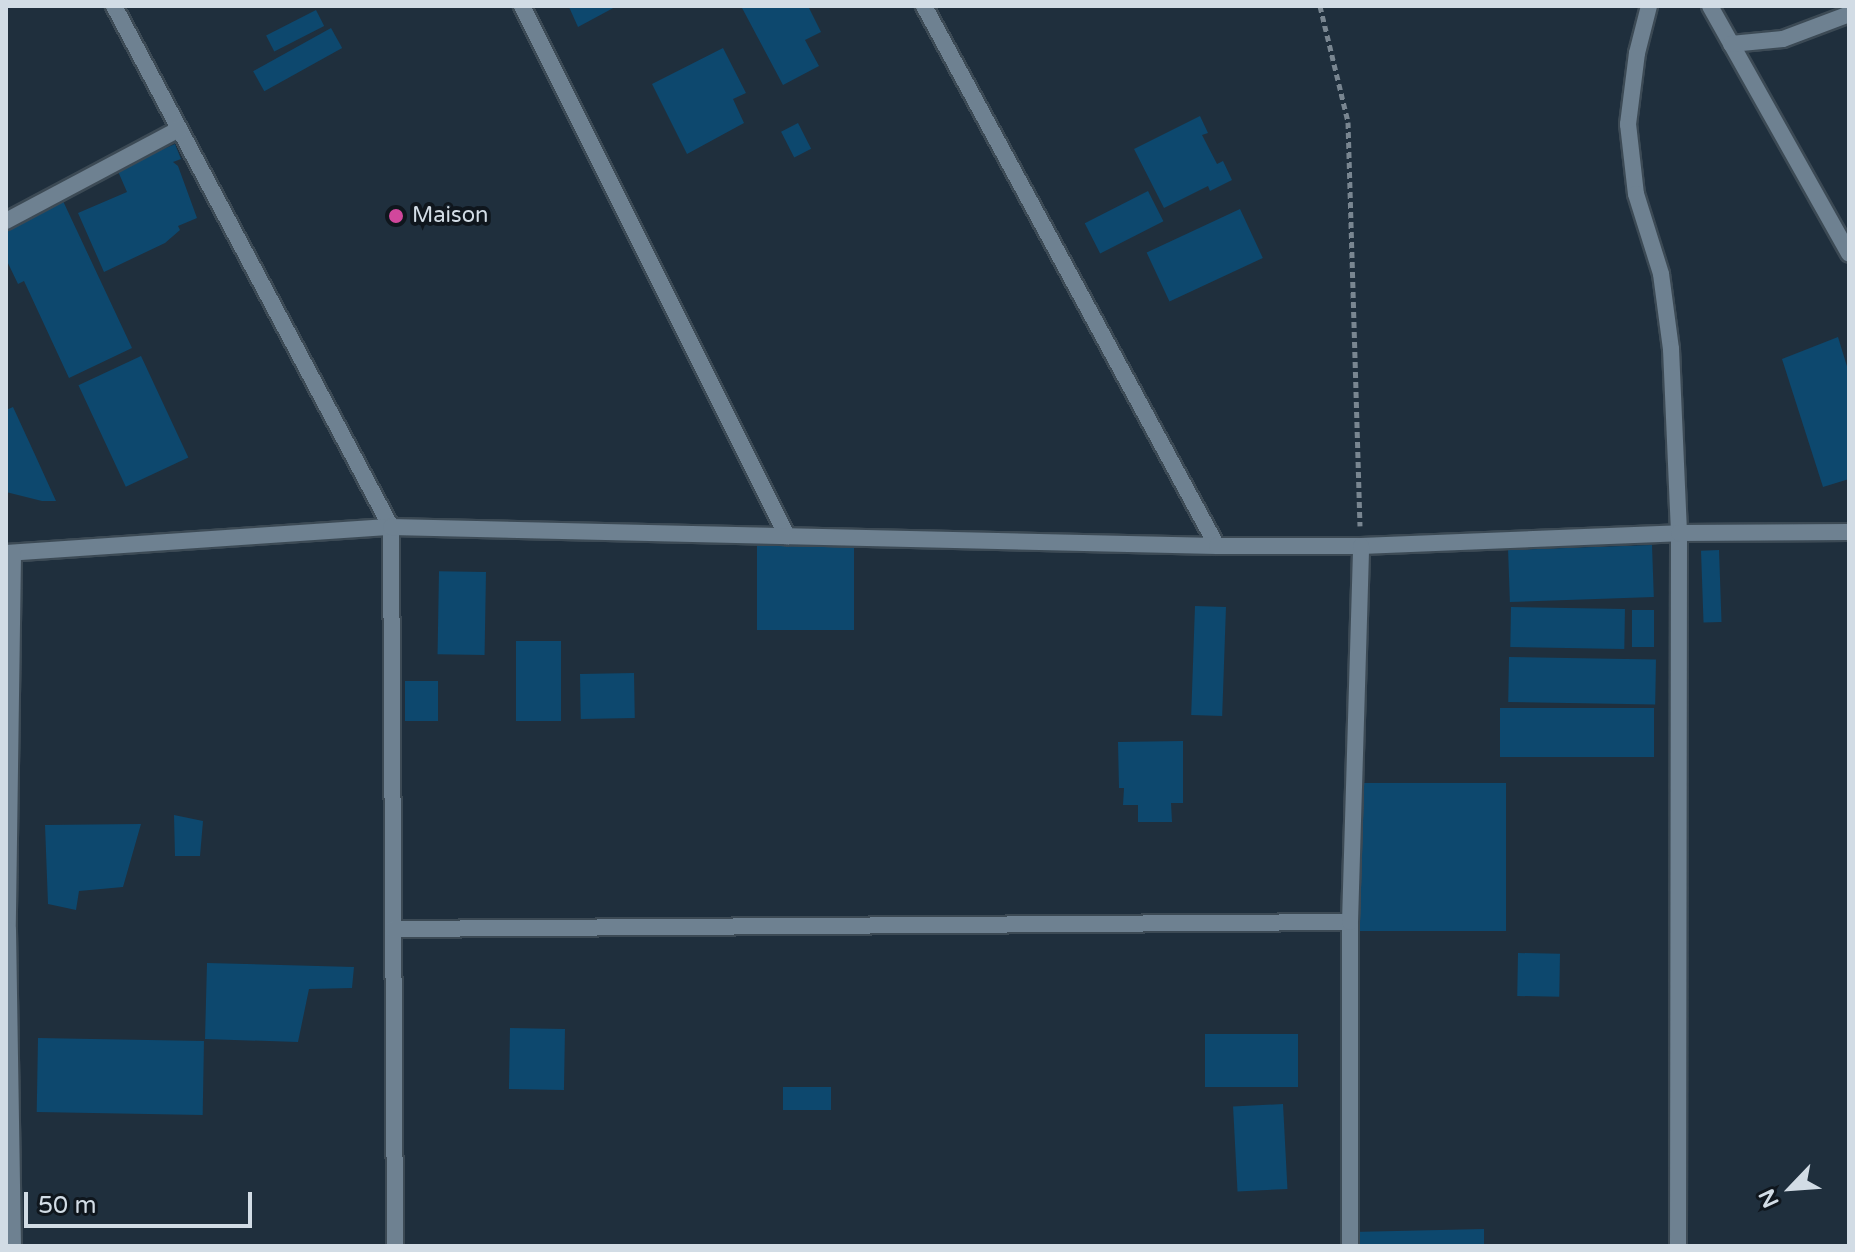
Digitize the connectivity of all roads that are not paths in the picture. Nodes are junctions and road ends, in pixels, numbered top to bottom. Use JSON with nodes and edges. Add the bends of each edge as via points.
{"nodes":[{"id":1,"x":114,"y":6,"type":"edge"},
{"id":2,"x":522,"y":6,"type":"edge"},
{"id":3,"x":924,"y":6,"type":"edge"},
{"id":4,"x":1649,"y":6,"type":"edge"},
{"id":5,"x":1710,"y":6,"type":"edge"},
{"id":6,"x":1849,"y":14,"type":"edge"},
{"id":7,"x":1731,"y":44,"type":"junction"},
{"id":8,"x":179,"y":129,"type":"junction"},
{"id":9,"x":6,"y":221,"type":"edge"},
{"id":10,"x":1849,"y":254,"type":"edge"},
{"id":11,"x":391,"y":527,"type":"junction"},
{"id":12,"x":1849,"y":532,"type":"edge"},
{"id":13,"x":1679,"y":533,"type":"junction"},
{"id":14,"x":787,"y":536,"type":"junction"},
{"id":15,"x":1217,"y":546,"type":"junction"},
{"id":16,"x":1361,"y":546,"type":"junction"},
{"id":17,"x":9,"y":553,"type":"edge"},
{"id":18,"x":1350,"y":922,"type":"junction"},
{"id":19,"x":393,"y":929,"type":"junction"},
{"id":20,"x":7,"y":930,"type":"edge"},
{"id":21,"x":13,"y":1246,"type":"edge"},
{"id":22,"x":395,"y":1246,"type":"edge"},
{"id":23,"x":1350,"y":1246,"type":"edge"},
{"id":24,"x":1678,"y":1246,"type":"edge"}],
"edges":[{"from":1,"to":8,"type":"street"},
{"from":2,"to":14,"type":"street"},
{"from":3,"to":15,"type":"street"},
{"from":4,"to":13,"type":"street","via":[[1628,124],[1636,194],[1661,274],[1669,334]]},
{"from":5,"to":7,"type":"street"},
{"from":6,"to":7,"type":"street","via":[[1783,39]]},
{"from":7,"to":10,"type":"street"},
{"from":8,"to":9,"type":"street"},
{"from":8,"to":11,"type":"street"},
{"from":11,"to":14,"type":"street"},
{"from":11,"to":17,"type":"street"},
{"from":11,"to":19,"type":"street"},
{"from":12,"to":13,"type":"street"},
{"from":13,"to":16,"type":"street"},
{"from":13,"to":24,"type":"street"},
{"from":14,"to":15,"type":"street"},
{"from":15,"to":16,"type":"street"},
{"from":16,"to":18,"type":"street"},
{"from":17,"to":20,"type":"street"},
{"from":18,"to":19,"type":"street"},
{"from":18,"to":23,"type":"street"},
{"from":19,"to":22,"type":"street"},
{"from":20,"to":21,"type":"street"}]}
